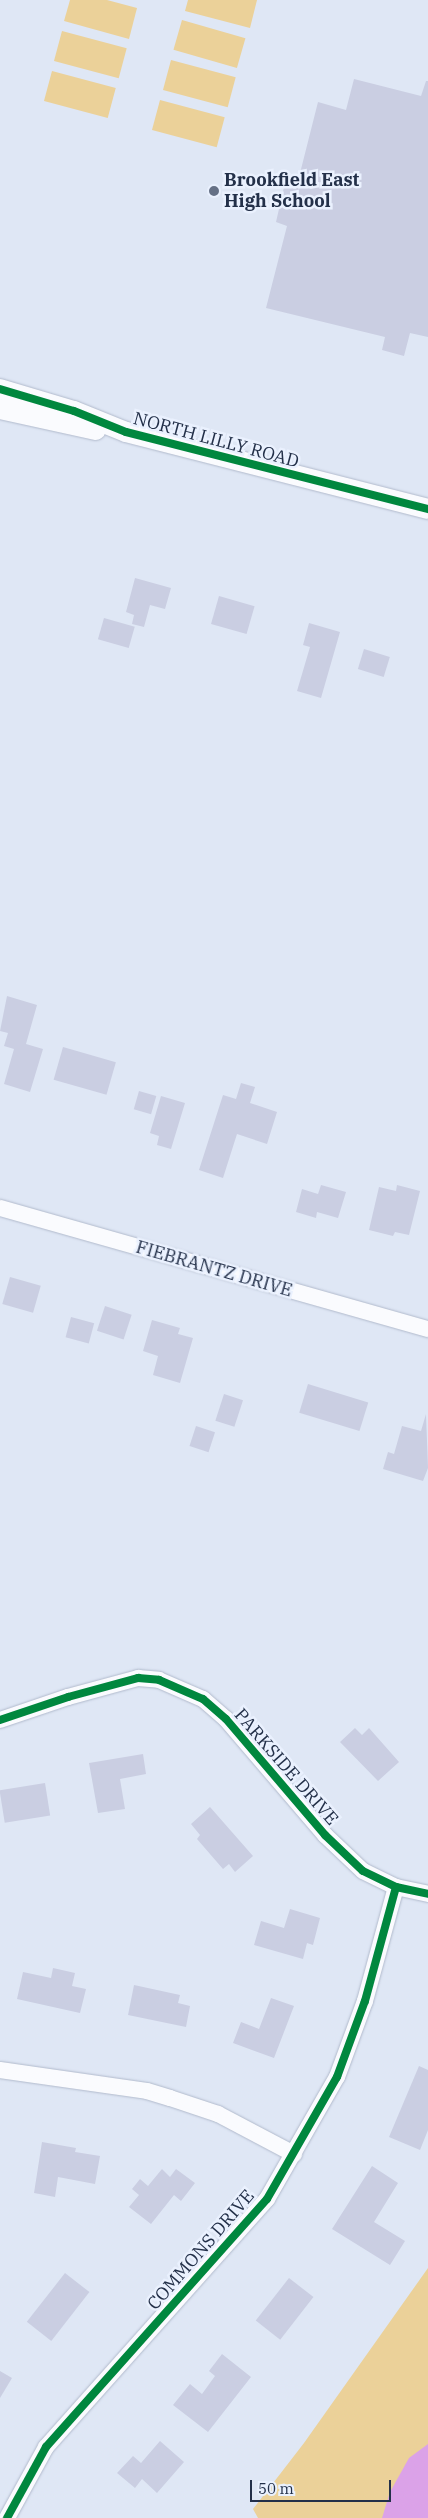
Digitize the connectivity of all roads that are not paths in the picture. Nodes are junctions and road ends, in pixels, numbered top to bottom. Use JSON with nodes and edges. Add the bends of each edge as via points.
{"nodes":[{"id":1,"x":0,"y":389,"type":"edge"},
{"id":2,"x":0,"y":410,"type":"edge"},
{"id":3,"x":126,"y":432,"type":"junction"},
{"id":4,"x":428,"y":509,"type":"edge"},
{"id":5,"x":0,"y":1208,"type":"edge"},
{"id":6,"x":428,"y":1329,"type":"edge"},
{"id":7,"x":0,"y":1720,"type":"edge"},
{"id":8,"x":396,"y":1888,"type":"junction"},
{"id":9,"x":428,"y":1894,"type":"edge"},
{"id":10,"x":0,"y":2070,"type":"edge"},
{"id":11,"x":294,"y":2154,"type":"junction"},
{"id":12,"x":7,"y":2518,"type":"edge"}],
"edges":[{"from":1,"to":3,"type":"street","name":"NORTH LILLY ROAD","via":[[74,411]]},
{"from":2,"to":3,"type":"street","name":"NORTH LILLY ROAD"},
{"from":3,"to":4,"type":"street","name":"NORTH LILLY ROAD"},
{"from":5,"to":6,"type":"street","name":"FIEBRANTZ DRIVE"},
{"from":7,"to":8,"type":"street","name":"PARKSIDE DRIVE","via":[[138,1678],[159,1680],[209,1704],[348,1858],[363,1871]]},
{"from":8,"to":9,"type":"street","name":"PARKSIDE DRIVE"},
{"from":8,"to":11,"type":"street","name":"COMMONS DRIVE","via":[[356,2028],[329,2095]]},
{"from":10,"to":11,"type":"street","via":[[147,2091],[218,2114]]},
{"from":11,"to":12,"type":"street","name":"COMMONS DRIVE","via":[[267,2199],[236,2237],[46,2447]]}]}
